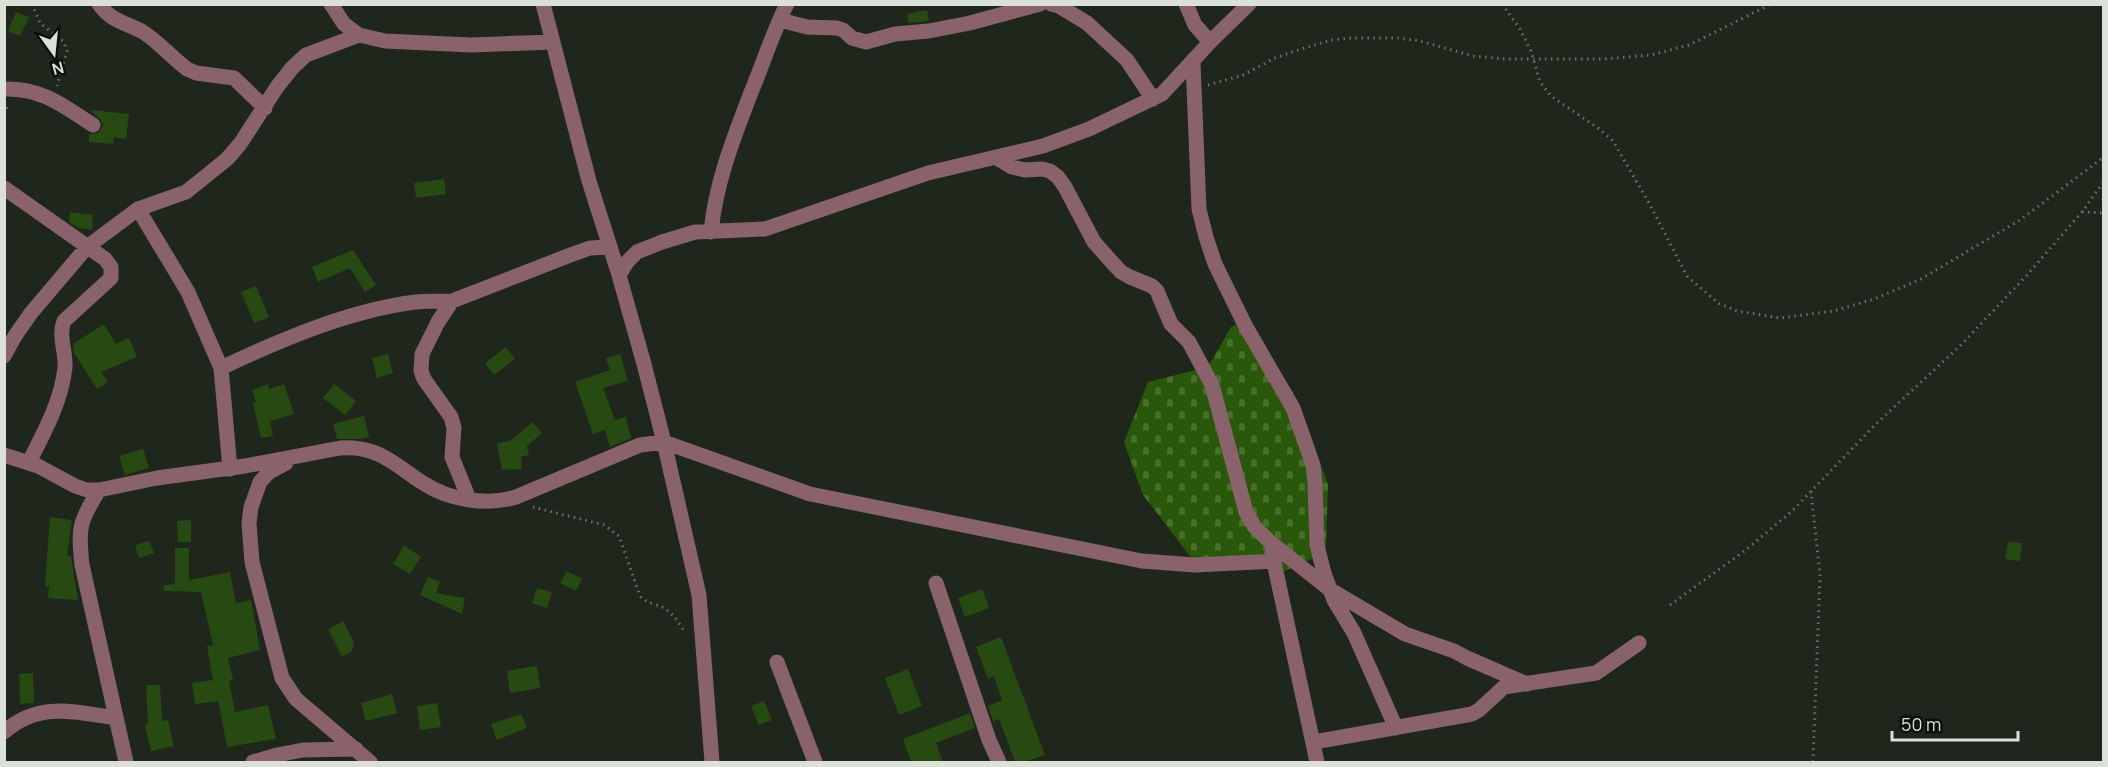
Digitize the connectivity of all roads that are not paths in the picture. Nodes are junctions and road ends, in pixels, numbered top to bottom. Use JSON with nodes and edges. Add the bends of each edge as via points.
{"nodes":[{"id":1,"x":99,"y":4,"type":"edge"},
{"id":2,"x":331,"y":4,"type":"edge"},
{"id":3,"x":543,"y":4,"type":"edge"},
{"id":4,"x":787,"y":4,"type":"edge"},
{"id":5,"x":1040,"y":4,"type":"edge"},
{"id":6,"x":1051,"y":4,"type":"edge"},
{"id":7,"x":1186,"y":4,"type":"edge"},
{"id":8,"x":1249,"y":4,"type":"edge"},
{"id":9,"x":780,"y":20,"type":"junction"},
{"id":10,"x":359,"y":34,"type":"junction"},
{"id":11,"x":552,"y":42,"type":"junction"},
{"id":12,"x":1210,"y":42,"type":"junction"},
{"id":13,"x":1193,"y":63,"type":"junction"},
{"id":14,"x":4,"y":89,"type":"edge"},
{"id":15,"x":1153,"y":99,"type":"junction"},
{"id":16,"x":265,"y":108,"type":"junction"},
{"id":17,"x":93,"y":125,"type":"dead end"},
{"id":18,"x":997,"y":158,"type":"junction"},
{"id":19,"x":4,"y":188,"type":"edge"},
{"id":20,"x":138,"y":209,"type":"junction"},
{"id":21,"x":711,"y":232,"type":"junction"},
{"id":22,"x":87,"y":247,"type":"junction"},
{"id":23,"x":610,"y":247,"type":"junction"},
{"id":24,"x":620,"y":275,"type":"junction"},
{"id":25,"x":452,"y":301,"type":"junction"},
{"id":26,"x":4,"y":356,"type":"edge"},
{"id":27,"x":221,"y":368,"type":"junction"},
{"id":28,"x":664,"y":442,"type":"junction"},
{"id":29,"x":4,"y":455,"type":"edge"},
{"id":30,"x":303,"y":456,"type":"junction"},
{"id":31,"x":29,"y":462,"type":"junction"},
{"id":32,"x":230,"y":469,"type":"junction"},
{"id":33,"x":99,"y":490,"type":"junction"},
{"id":34,"x":469,"y":499,"type":"junction"},
{"id":35,"x":1269,"y":542,"type":"junction"},
{"id":36,"x":1275,"y":561,"type":"junction"},
{"id":37,"x":936,"y":583,"type":"dead end"},
{"id":38,"x":1329,"y":589,"type":"junction"},
{"id":39,"x":1639,"y":643,"type":"dead end"},
{"id":40,"x":777,"y":662,"type":"dead end"},
{"id":41,"x":1527,"y":684,"type":"junction"},
{"id":42,"x":116,"y":718,"type":"junction"},
{"id":43,"x":1396,"y":728,"type":"junction"},
{"id":44,"x":4,"y":732,"type":"edge"},
{"id":45,"x":1314,"y":742,"type":"junction"},
{"id":46,"x":356,"y":749,"type":"junction"},
{"id":47,"x":126,"y":762,"type":"edge"},
{"id":48,"x":253,"y":762,"type":"edge"},
{"id":49,"x":370,"y":762,"type":"edge"},
{"id":50,"x":709,"y":762,"type":"edge"},
{"id":51,"x":814,"y":762,"type":"edge"},
{"id":52,"x":999,"y":762,"type":"edge"},
{"id":53,"x":1317,"y":762,"type":"edge"}],
"edges":[{"from":1,"to":16,"type":"street","via":[[121,23],[143,32],[187,69],[234,78]]},
{"from":2,"to":10,"type":"street","via":[[344,24]]},
{"from":3,"to":11,"type":"street"},
{"from":4,"to":9,"type":"street"},
{"from":5,"to":9,"type":"street","via":[[970,23],[866,42],[837,28],[807,27]]},
{"from":6,"to":15,"type":"street","via":[[1073,12],[1087,23],[1126,60]]},
{"from":7,"to":12,"type":"street","via":[[1195,25]]},
{"from":8,"to":12,"type":"street"},
{"from":9,"to":21,"type":"street","via":[[727,154]]},
{"from":10,"to":11,"type":"street","via":[[385,41],[436,44]]},
{"from":10,"to":16,"type":"street","via":[[306,55],[277,87]]},
{"from":11,"to":23,"type":"street"},
{"from":12,"to":13,"type":"street"},
{"from":13,"to":15,"type":"street"},
{"from":13,"to":38,"type":"street","via":[[1198,197],[1206,237],[1246,327],[1293,408],[1312,465],[1317,546]]},
{"from":14,"to":17,"type":"street","via":[[53,99]]},
{"from":15,"to":18,"type":"street","via":[[1089,129]]},
{"from":16,"to":20,"type":"street","via":[[234,151],[186,192]]},
{"from":18,"to":21,"type":"street","via":[[928,173],[765,230]]},
{"from":18,"to":35,"type":"street","via":[[1012,167],[1042,169],[1058,177],[1094,242],[1121,272],[1157,291],[1172,324],[1189,342],[1212,385],[1246,512]]},
{"from":19,"to":22,"type":"street"},
{"from":20,"to":22,"type":"street"},
{"from":20,"to":27,"type":"street","via":[[188,292]]},
{"from":21,"to":24,"type":"street","via":[[695,232],[647,247],[627,262]]},
{"from":22,"to":26,"type":"street","via":[[15,336]]},
{"from":22,"to":31,"type":"street","via":[[105,259],[111,267],[111,278],[64,321],[60,330],[63,379]]},
{"from":23,"to":24,"type":"street"},
{"from":23,"to":25,"type":"street","via":[[590,248]]},
{"from":24,"to":28,"type":"street"},
{"from":25,"to":27,"type":"street","via":[[394,306],[317,327]]},
{"from":25,"to":34,"type":"street","via":[[425,346],[421,371],[451,417],[452,458]]},
{"from":27,"to":32,"type":"street"},
{"from":28,"to":34,"type":"street","via":[[640,445],[516,497],[498,501]]},
{"from":28,"to":36,"type":"street","via":[[810,494],[1142,561],[1195,565]]},
{"from":28,"to":50,"type":"street","via":[[699,595]]},
{"from":29,"to":31,"type":"street"},
{"from":30,"to":32,"type":"street"},
{"from":30,"to":34,"type":"street","via":[[340,448],[367,449],[432,488]]},
{"from":30,"to":46,"type":"street","via":[[269,472],[260,482],[249,523],[251,553],[282,678],[296,699]]},
{"from":31,"to":33,"type":"street","via":[[75,486]]},
{"from":32,"to":33,"type":"street"},
{"from":33,"to":42,"type":"street","via":[[83,516],[79,537],[81,565]]},
{"from":35,"to":36,"type":"street"},
{"from":35,"to":38,"type":"street"},
{"from":36,"to":45,"type":"street"},
{"from":37,"to":52,"type":"street"},
{"from":38,"to":41,"type":"street","via":[[1405,634]]},
{"from":38,"to":43,"type":"street","via":[[1354,633]]},
{"from":39,"to":41,"type":"street","via":[[1596,673]]},
{"from":40,"to":51,"type":"street"},
{"from":41,"to":43,"type":"street","via":[[1500,690],[1472,714]]},
{"from":42,"to":44,"type":"street","via":[[46,712],[31,714]]},
{"from":42,"to":47,"type":"street"},
{"from":43,"to":45,"type":"street"},
{"from":45,"to":53,"type":"street"},
{"from":46,"to":48,"type":"street","via":[[303,750]]},
{"from":46,"to":49,"type":"street"}]}
